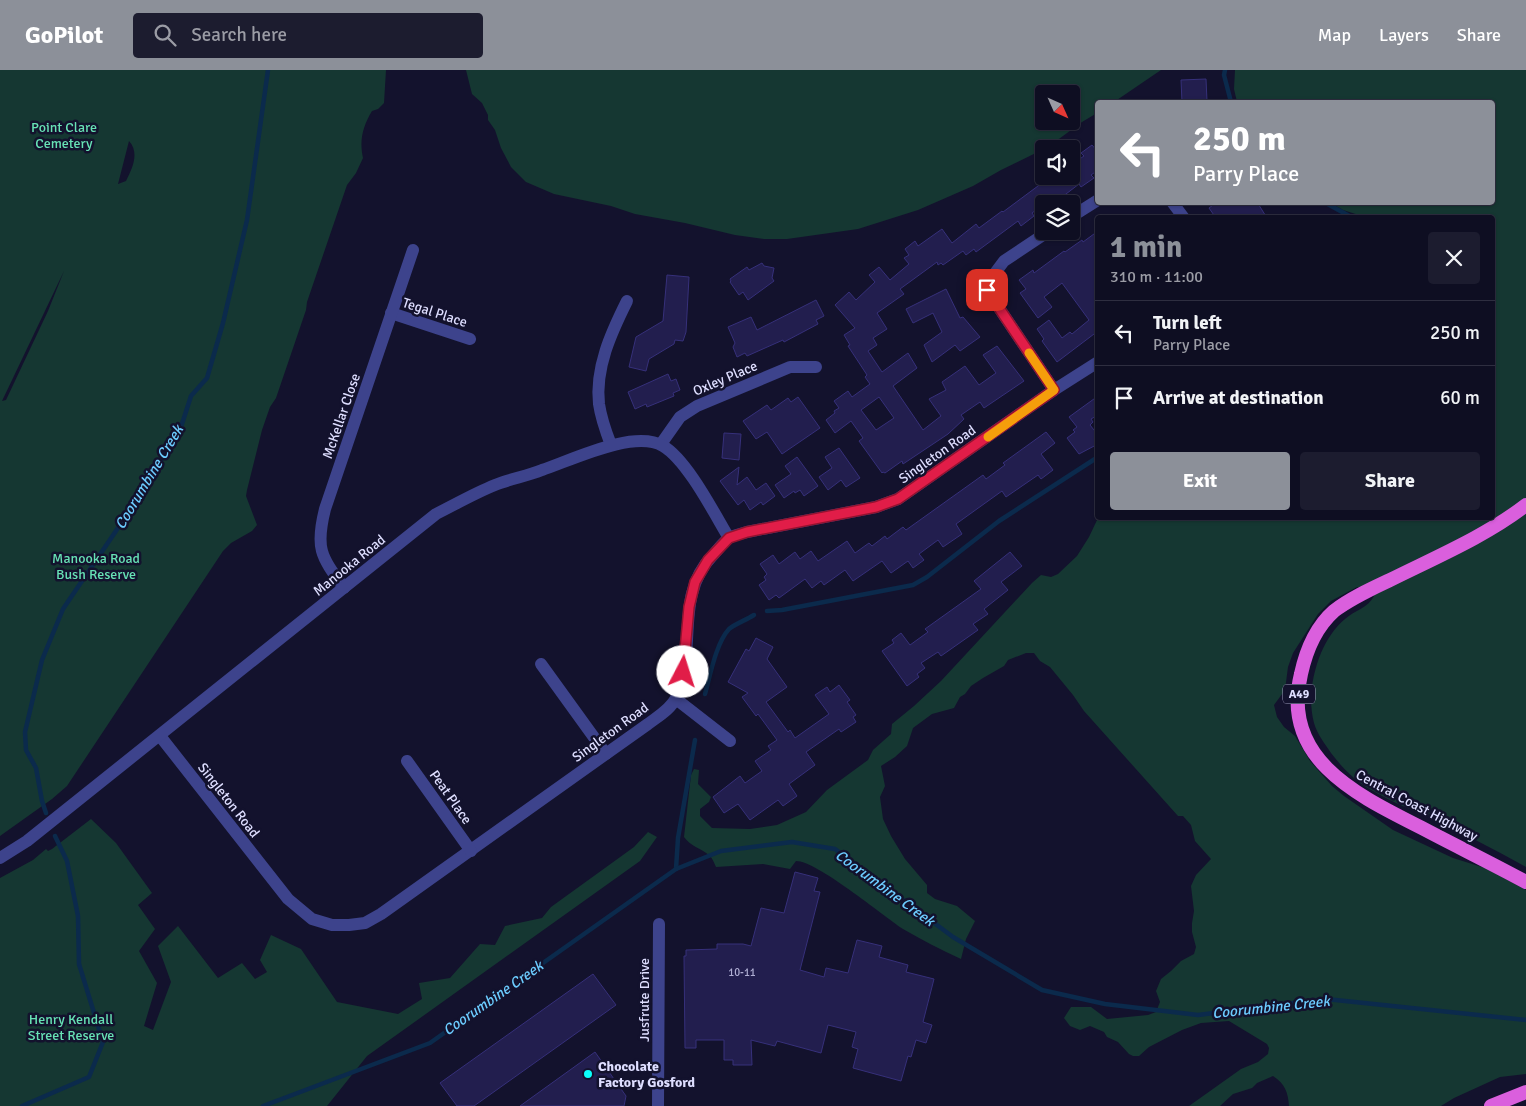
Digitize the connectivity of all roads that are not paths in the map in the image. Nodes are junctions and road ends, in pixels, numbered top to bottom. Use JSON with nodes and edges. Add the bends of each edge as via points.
{"nodes":[{"id":1,"x":1095,"y":202,"type":"edge"},
{"id":2,"x":1080,"y":211,"type":"edge"},
{"id":3,"x":1036,"y":240,"type":"edge"},
{"id":4,"x":412,"y":250,"type":"dead end"},
{"id":5,"x":627,"y":302,"type":"dead end"},
{"id":6,"x":391,"y":313,"type":"junction"},
{"id":7,"x":470,"y":339,"type":"dead end"},
{"id":8,"x":1095,"y":364,"type":"edge"},
{"id":9,"x":816,"y":367,"type":"dead end"},
{"id":10,"x":1054,"y":390,"type":"junction"},
{"id":11,"x":661,"y":444,"type":"junction"},
{"id":12,"x":611,"y":445,"type":"junction"},
{"id":13,"x":1526,"y":505,"type":"edge"},
{"id":14,"x":729,"y":538,"type":"junction"},
{"id":15,"x":344,"y":588,"type":"junction"},
{"id":16,"x":541,"y":664,"type":"dead end"},
{"id":17,"x":676,"y":699,"type":"junction"},
{"id":18,"x":160,"y":736,"type":"junction"},
{"id":19,"x":730,"y":740,"type":"dead end"},
{"id":20,"x":606,"y":754,"type":"junction"},
{"id":21,"x":407,"y":761,"type":"dead end"},
{"id":22,"x":471,"y":850,"type":"junction"},
{"id":23,"x":0,"y":858,"type":"edge"},
{"id":24,"x":1526,"y":882,"type":"edge"},
{"id":25,"x":660,"y":924,"type":"dead end"},
{"id":26,"x":1526,"y":1092,"type":"edge"},
{"id":27,"x":658,"y":1106,"type":"edge"},
{"id":28,"x":1491,"y":1106,"type":"edge"}],
"edges":[{"from":1,"to":2,"type":"street"},
{"from":3,"to":10,"type":"street","via":[[1004,261],[987,290]]},
{"from":4,"to":6,"type":"street","name":"McKellar Close"},
{"from":5,"to":12,"type":"street","via":[[604,353],[600,380],[602,421]]},
{"from":6,"to":7,"type":"street","name":"Tegal Place"},
{"from":6,"to":15,"type":"street","name":"McKellar Close","via":[[320,527],[320,548]]},
{"from":8,"to":10,"type":"street","name":"Singleton Road"},
{"from":9,"to":11,"type":"street","name":"Oxley Place","via":[[790,367],[697,406],[680,417]]},
{"from":10,"to":14,"type":"street","name":"Singleton Road","via":[[898,499],[876,507]]},
{"from":11,"to":12,"type":"street","name":"Manooka Road","via":[[634,441]]},
{"from":11,"to":14,"type":"street","via":[[687,470]]},
{"from":12,"to":15,"type":"street","name":"Manooka Road","via":[[494,485],[436,514]]},
{"from":13,"to":24,"type":"highway","name":"Central Coast Highway","number":"A49","via":[[1482,533],[1333,612],[1316,634],[1305,657],[1299,682],[1298,712],[1306,740],[1314,753],[1347,787]]},
{"from":14,"to":17,"type":"street","name":"Singleton Road","via":[[708,560],[695,582],[689,607],[683,672]]},
{"from":15,"to":18,"type":"street","name":"Manooka Road"},
{"from":16,"to":20,"type":"street"},
{"from":17,"to":19,"type":"street"},
{"from":17,"to":20,"type":"street","name":"Singleton Road"},
{"from":18,"to":22,"type":"street","name":"Singleton Road","via":[[288,899],[312,919],[332,925],[364,923]]},
{"from":18,"to":23,"type":"street","name":"Manooka Road","via":[[27,841]]},
{"from":20,"to":22,"type":"street","name":"Singleton Road"},
{"from":21,"to":22,"type":"street","name":"Peat Place"},
{"from":25,"to":27,"type":"street","name":"Jusfrute Drive"},
{"from":26,"to":28,"type":"highway"}]}
